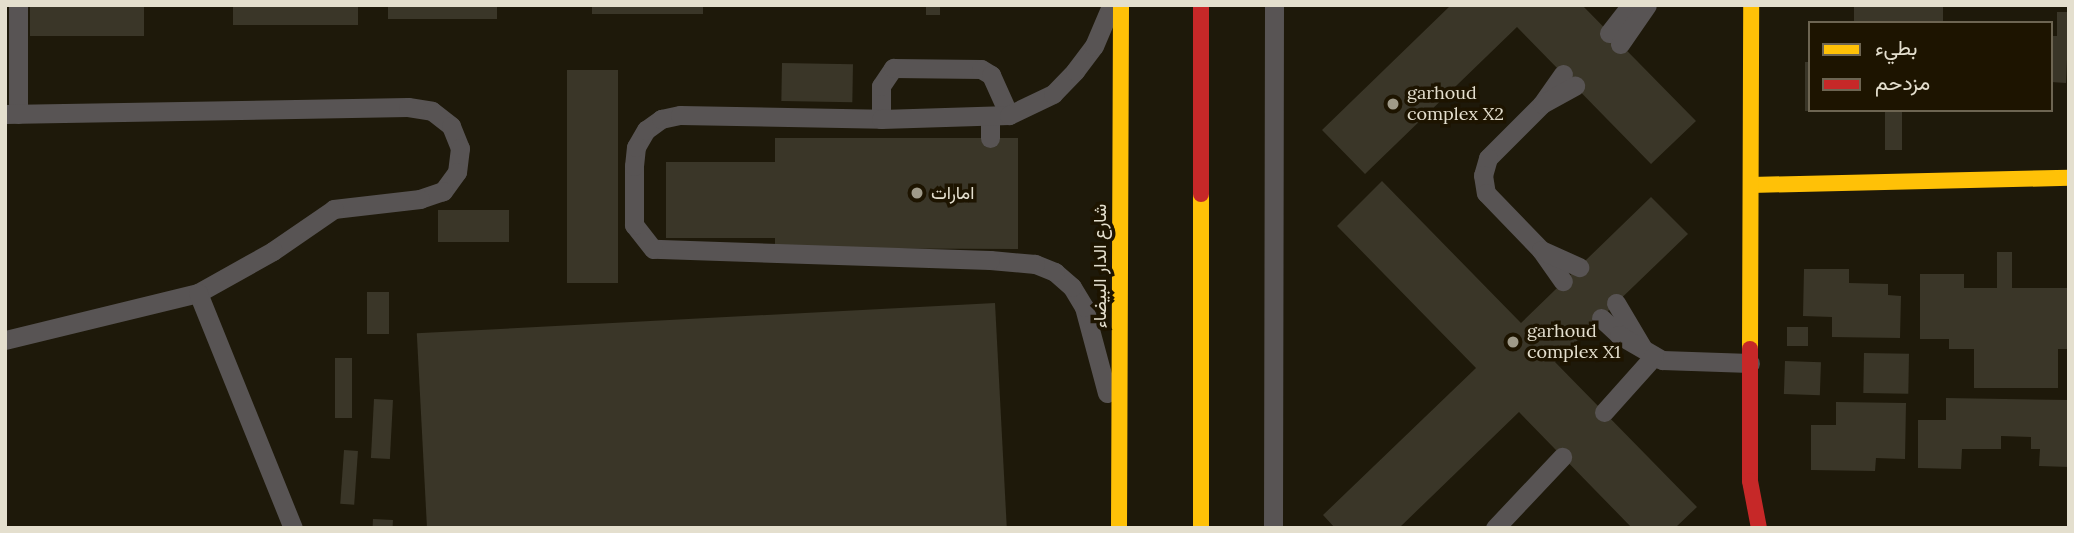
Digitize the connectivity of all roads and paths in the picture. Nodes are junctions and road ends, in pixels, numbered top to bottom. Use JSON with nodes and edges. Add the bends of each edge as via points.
{"nodes":[{"id":1,"x":18,"y":5,"type":"edge"},
{"id":2,"x":1111,"y":5,"type":"edge"},
{"id":3,"x":1121,"y":5,"type":"edge"},
{"id":4,"x":1201,"y":5,"type":"edge"},
{"id":5,"x":1274,"y":5,"type":"edge"},
{"id":6,"x":1631,"y":5,"type":"edge"},
{"id":7,"x":1647,"y":5,"type":"edge"},
{"id":8,"x":1751,"y":5,"type":"edge"},
{"id":9,"x":1569,"y":80,"type":"dead end"},
{"id":10,"x":12,"y":114,"type":"edge"},
{"id":11,"x":1000,"y":117,"type":"junction"},
{"id":12,"x":881,"y":119,"type":"junction"},
{"id":13,"x":990,"y":138,"type":"dead end"},
{"id":14,"x":2069,"y":178,"type":"edge"},
{"id":15,"x":1751,"y":185,"type":"junction"},
{"id":16,"x":1541,"y":250,"type":"junction"},
{"id":17,"x":1579,"y":267,"type":"dead end"},
{"id":18,"x":1563,"y":281,"type":"dead end"},
{"id":19,"x":198,"y":293,"type":"junction"},
{"id":20,"x":1616,"y":303,"type":"dead end"},
{"id":21,"x":1601,"y":318,"type":"dead end"},
{"id":22,"x":5,"y":340,"type":"edge"},
{"id":23,"x":1655,"y":355,"type":"junction"},
{"id":24,"x":1750,"y":363,"type":"junction"},
{"id":25,"x":1604,"y":412,"type":"dead end"},
{"id":26,"x":1119,"y":436,"type":"junction"},
{"id":27,"x":1562,"y":457,"type":"dead end"},
{"id":28,"x":293,"y":528,"type":"edge"},
{"id":29,"x":1119,"y":528,"type":"edge"},
{"id":30,"x":1200,"y":528,"type":"edge"},
{"id":31,"x":1273,"y":528,"type":"edge"},
{"id":32,"x":1494,"y":528,"type":"edge"},
{"id":33,"x":1759,"y":528,"type":"edge"}],
"edges":[{"from":1,"to":10,"type":"lane"},
{"from":2,"to":11,"type":"lane","via":[[1094,47],[1053,94]]},
{"from":3,"to":26,"type":"main road","name":"شارع الدار البيضاء"},
{"from":4,"to":30,"type":"main road"},
{"from":5,"to":31,"type":"lane"},
{"from":6,"to":7,"type":"lane","via":[[1614,38]]},
{"from":8,"to":15,"type":"main road"},
{"from":9,"to":16,"type":"lane","via":[[1488,158],[1483,175],[1486,192],[1497,207]]},
{"from":10,"to":19,"type":"lane","via":[[408,107],[432,111],[451,126],[460,148],[457,172],[443,191],[421,199],[334,209],[273,251]]},
{"from":11,"to":12,"type":"lane"},
{"from":11,"to":12,"type":"lane","via":[[991,75],[981,69],[893,68],[881,86]]},
{"from":11,"to":13,"type":"lane"},
{"from":12,"to":26,"type":"lane","via":[[662,118],[646,130],[636,147],[634,225],[641,239],[667,253],[989,254],[1034,264],[1072,287],[1084,307]]},
{"from":14,"to":15,"type":"main road"},
{"from":15,"to":24,"type":"main road"},
{"from":16,"to":17,"type":"lane"},
{"from":16,"to":18,"type":"lane"},
{"from":19,"to":22,"type":"lane"},
{"from":19,"to":28,"type":"lane"},
{"from":20,"to":23,"type":"lane"},
{"from":21,"to":23,"type":"lane","via":[[1619,335]]},
{"from":23,"to":24,"type":"lane"},
{"from":23,"to":25,"type":"lane"},
{"from":24,"to":33,"type":"main road","via":[[1750,481]]},
{"from":26,"to":29,"type":"main road","name":"شارع الدار البيضاء"},
{"from":27,"to":32,"type":"lane"}]}
